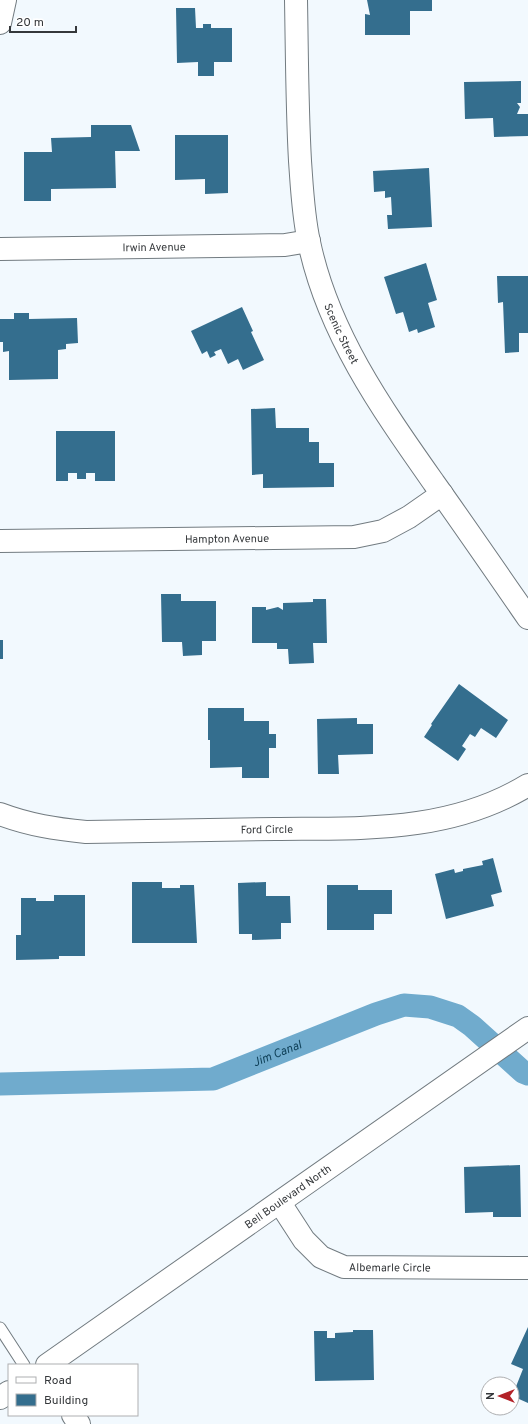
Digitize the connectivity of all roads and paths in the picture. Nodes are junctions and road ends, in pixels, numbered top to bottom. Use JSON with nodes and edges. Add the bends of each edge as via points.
{"nodes":[{"id":1,"x":5,"y":0,"type":"edge"},
{"id":2,"x":296,"y":0,"type":"edge"},
{"id":3,"x":0,"y":23,"type":"edge"},
{"id":4,"x":309,"y":242,"type":"junction"},
{"id":5,"x":0,"y":249,"type":"edge"},
{"id":6,"x":442,"y":494,"type":"junction"},
{"id":7,"x":0,"y":541,"type":"edge"},
{"id":8,"x":528,"y":618,"type":"edge"},
{"id":9,"x":528,"y":785,"type":"edge"},
{"id":10,"x":0,"y":814,"type":"edge"},
{"id":11,"x":527,"y":1028,"type":"edge"},
{"id":12,"x":280,"y":1203,"type":"junction"},
{"id":13,"x":528,"y":1268,"type":"edge"},
{"id":14,"x":0,"y":1328,"type":"edge"},
{"id":15,"x":23,"y":1364,"type":"edge"},
{"id":16,"x":48,"y":1364,"type":"edge"}],
"edges":[{"from":1,"to":3,"type":"street"},
{"from":2,"to":4,"type":"street","name":"Scenic Street","via":[[298,123],[303,202]]},
{"from":4,"to":5,"type":"street","name":"Irwin Avenue","via":[[285,245]]},
{"from":4,"to":6,"type":"street","name":"Scenic Street","via":[[315,268],[333,318],[356,365],[383,410]]},
{"from":6,"to":7,"type":"street","name":"Hampton Avenue","via":[[383,531],[354,538]]},
{"from":6,"to":8,"type":"street","name":"Scenic Street"},
{"from":9,"to":10,"type":"street","name":"Ford Circle","via":[[496,802],[466,813],[437,821],[380,828],[86,832],[54,829]]},
{"from":11,"to":12,"type":"street","name":"Bell Boulevard North"},
{"from":12,"to":13,"type":"street","name":"Albemarle Circle","via":[[304,1240],[321,1257],[344,1267]]},
{"from":12,"to":16,"type":"street","name":"Bell Boulevard North"},
{"from":14,"to":15,"type":"lane"}]}
